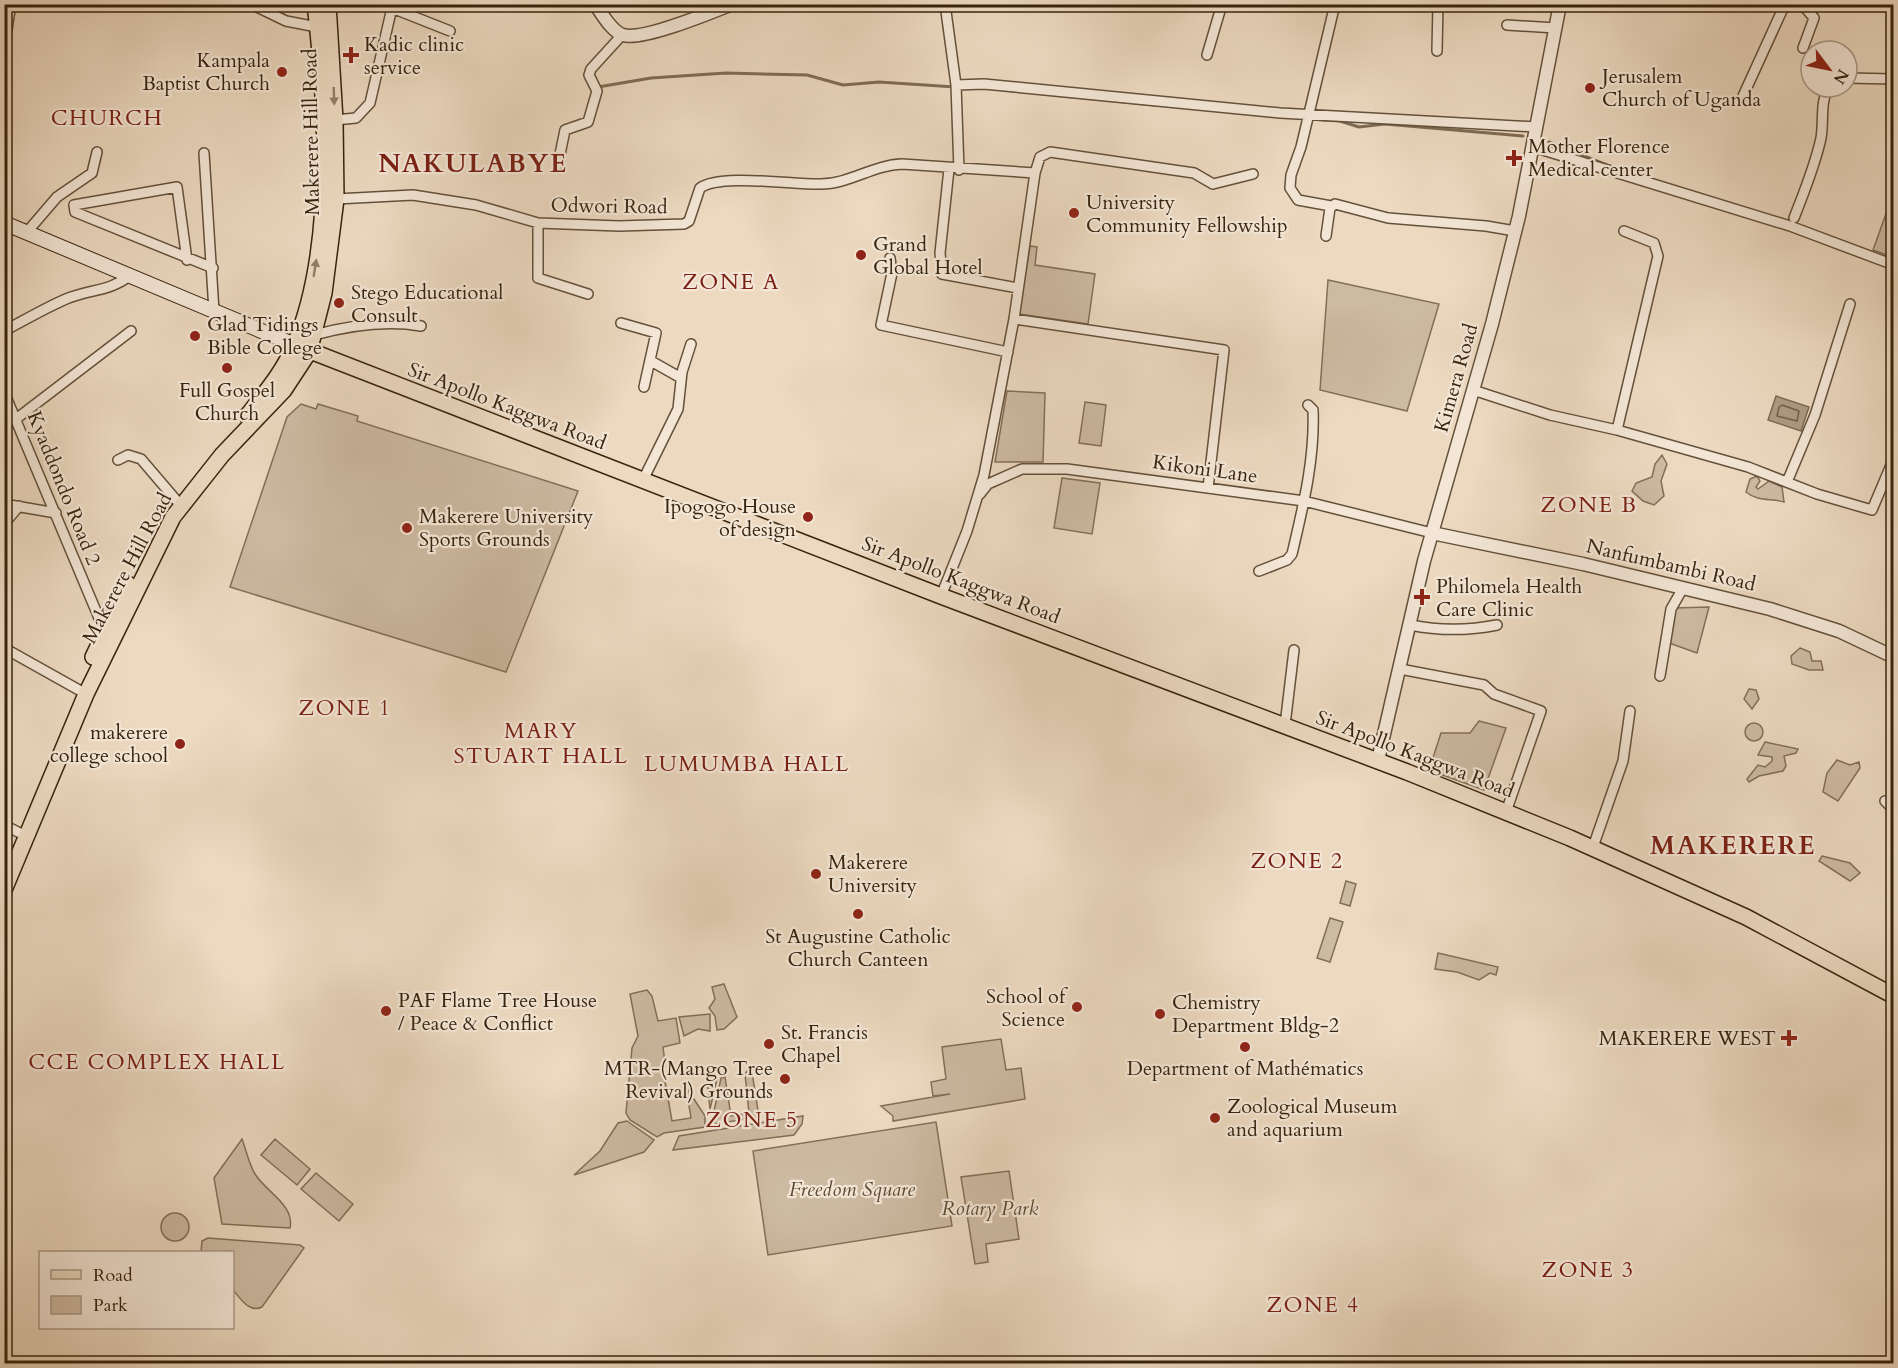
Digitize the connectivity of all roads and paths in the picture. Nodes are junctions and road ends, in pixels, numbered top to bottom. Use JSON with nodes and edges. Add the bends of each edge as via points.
{"nodes":[{"id":1,"x":11,"y":4,"type":"edge"},
{"id":2,"x":251,"y":4,"type":"edge"},
{"id":3,"x":315,"y":4,"type":"edge"},
{"id":4,"x":328,"y":4,"type":"edge"},
{"id":5,"x":595,"y":4,"type":"edge"},
{"id":6,"x":732,"y":4,"type":"edge"},
{"id":7,"x":945,"y":4,"type":"edge"},
{"id":8,"x":1222,"y":4,"type":"edge"},
{"id":9,"x":1335,"y":4,"type":"edge"},
{"id":10,"x":1438,"y":4,"type":"edge"},
{"id":11,"x":1560,"y":4,"type":"edge"},
{"id":12,"x":1785,"y":4,"type":"edge"},
{"id":13,"x":1802,"y":4,"type":"edge"},
{"id":14,"x":1507,"y":25,"type":"dead end"},
{"id":15,"x":317,"y":27,"type":"junction"},
{"id":16,"x":1556,"y":28,"type":"junction"},
{"id":17,"x":450,"y":31,"type":"dead end"},
{"id":18,"x":620,"y":33,"type":"junction"},
{"id":19,"x":1806,"y":39,"type":"edge"},
{"id":20,"x":4,"y":48,"type":"edge"},
{"id":21,"x":1437,"y":51,"type":"dead end"},
{"id":22,"x":1207,"y":55,"type":"dead end"},
{"id":23,"x":1859,"y":78,"type":"edge"},
{"id":24,"x":1893,"y":79,"type":"edge"},
{"id":25,"x":956,"y":85,"type":"junction"},
{"id":26,"x":1743,"y":96,"type":"dead end"},
{"id":27,"x":1824,"y":99,"type":"edge"},
{"id":28,"x":1308,"y":113,"type":"junction"},
{"id":29,"x":336,"y":120,"type":"junction"},
{"id":30,"x":1536,"y":127,"type":"junction"},
{"id":31,"x":1533,"y":147,"type":"junction"},
{"id":32,"x":97,"y":152,"type":"dead end"},
{"id":33,"x":204,"y":153,"type":"dead end"},
{"id":34,"x":558,"y":164,"type":"dead end"},
{"id":35,"x":954,"y":170,"type":"junction"},
{"id":36,"x":1035,"y":173,"type":"junction"},
{"id":37,"x":1253,"y":174,"type":"dead end"},
{"id":38,"x":336,"y":199,"type":"junction"},
{"id":39,"x":1331,"y":206,"type":"junction"},
{"id":40,"x":1794,"y":218,"type":"dead end"},
{"id":41,"x":4,"y":223,"type":"edge"},
{"id":42,"x":538,"y":223,"type":"junction"},
{"id":43,"x":1515,"y":231,"type":"junction"},
{"id":44,"x":1624,"y":231,"type":"dead end"},
{"id":45,"x":27,"y":232,"type":"junction"},
{"id":46,"x":1326,"y":236,"type":"dead end"},
{"id":47,"x":890,"y":258,"type":"dead end"},
{"id":48,"x":187,"y":260,"type":"junction"},
{"id":49,"x":1893,"y":265,"type":"edge"},
{"id":50,"x":213,"y":268,"type":"junction"},
{"id":51,"x":131,"y":275,"type":"junction"},
{"id":52,"x":1018,"y":288,"type":"junction"},
{"id":53,"x":588,"y":294,"type":"dead end"},
{"id":54,"x":1850,"y":304,"type":"dead end"},
{"id":55,"x":214,"y":311,"type":"junction"},
{"id":56,"x":1014,"y":319,"type":"junction"},
{"id":57,"x":621,"y":323,"type":"dead end"},
{"id":58,"x":421,"y":326,"type":"dead end"},
{"id":59,"x":4,"y":331,"type":"edge"},
{"id":60,"x":131,"y":331,"type":"dead end"},
{"id":61,"x":314,"y":335,"type":"junction"},
{"id":62,"x":691,"y":344,"type":"dead end"},
{"id":63,"x":295,"y":345,"type":"junction"},
{"id":64,"x":309,"y":352,"type":"junction"},
{"id":65,"x":1008,"y":352,"type":"junction"},
{"id":66,"x":651,"y":362,"type":"junction"},
{"id":67,"x":681,"y":378,"type":"junction"},
{"id":68,"x":644,"y":387,"type":"dead end"},
{"id":69,"x":1473,"y":390,"type":"junction"},
{"id":70,"x":4,"y":392,"type":"edge"},
{"id":71,"x":1308,"y":405,"type":"dead end"},
{"id":72,"x":16,"y":419,"type":"junction"},
{"id":73,"x":1617,"y":430,"type":"junction"},
{"id":74,"x":1893,"y":458,"type":"edge"},
{"id":75,"x":118,"y":460,"type":"dead end"},
{"id":76,"x":643,"y":480,"type":"junction"},
{"id":77,"x":1787,"y":482,"type":"junction"},
{"id":78,"x":1208,"y":488,"type":"junction"},
{"id":79,"x":979,"y":496,"type":"junction"},
{"id":80,"x":176,"y":500,"type":"junction"},
{"id":81,"x":1304,"y":501,"type":"junction"},
{"id":82,"x":4,"y":504,"type":"edge"},
{"id":83,"x":19,"y":506,"type":"junction"},
{"id":84,"x":56,"y":513,"type":"junction"},
{"id":85,"x":4,"y":524,"type":"edge"},
{"id":86,"x":1432,"y":533,"type":"junction"},
{"id":87,"x":1259,"y":571,"type":"dead end"},
{"id":88,"x":1683,"y":588,"type":"junction"},
{"id":89,"x":941,"y":596,"type":"junction"},
{"id":90,"x":1410,"y":625,"type":"junction"},
{"id":91,"x":1497,"y":625,"type":"dead end"},
{"id":92,"x":104,"y":630,"type":"junction"},
{"id":93,"x":4,"y":648,"type":"edge"},
{"id":94,"x":1294,"y":650,"type":"dead end"},
{"id":95,"x":1893,"y":657,"type":"edge"},
{"id":96,"x":1400,"y":669,"type":"junction"},
{"id":97,"x":1660,"y":676,"type":"dead end"},
{"id":98,"x":79,"y":690,"type":"junction"},
{"id":99,"x":1630,"y":711,"type":"dead end"},
{"id":100,"x":1285,"y":725,"type":"junction"},
{"id":101,"x":1378,"y":760,"type":"junction"},
{"id":102,"x":1885,"y":801,"type":"dead end"},
{"id":103,"x":1893,"y":810,"type":"edge"},
{"id":104,"x":1506,"y":812,"type":"junction"},
{"id":105,"x":4,"y":825,"type":"edge"},
{"id":106,"x":20,"y":833,"type":"junction"},
{"id":107,"x":1593,"y":847,"type":"junction"},
{"id":108,"x":4,"y":870,"type":"edge"},
{"id":109,"x":4,"y":890,"type":"edge"},
{"id":110,"x":1893,"y":996,"type":"edge"}],
"edges":[{"from":1,"to":20,"type":"street"},
{"from":2,"to":15,"type":"street","via":[[286,21]]},
{"from":3,"to":15,"type":"main road","name":"Makerere Hill Road"},
{"from":4,"to":29,"type":"main road","name":"Makerere Hill Road","one_way":true},
{"from":5,"to":18,"type":"street"},
{"from":6,"to":18,"type":"street","via":[[651,32]]},
{"from":7,"to":25,"type":"street"},
{"from":8,"to":22,"type":"street"},
{"from":9,"to":28,"type":"street"},
{"from":10,"to":21,"type":"street"},
{"from":11,"to":16,"type":"street","name":"Kimera Road"},
{"from":12,"to":26,"type":"street"},
{"from":13,"to":19,"type":"street","via":[[1814,18]]},
{"from":14,"to":16,"type":"street"},
{"from":63,"to":15,"type":"main road","name":"Makerere Hill Road","one_way":true,"via":[[315,273],[323,207]]},
{"from":16,"to":30,"type":"street","name":"Kimera Road"},
{"from":17,"to":29,"type":"street","via":[[397,10],[392,12],[366,110],[356,118]]},
{"from":18,"to":34,"type":"street","via":[[591,69],[589,75],[597,91],[588,122],[565,130]]},
{"from":23,"to":24,"type":"street"},
{"from":25,"to":28,"type":"street","via":[[984,84]]},
{"from":25,"to":35,"type":"street"},
{"from":27,"to":40,"type":"street","via":[[1815,162]]},
{"from":28,"to":30,"type":"street"},
{"from":28,"to":39,"type":"street","via":[[1290,188],[1298,200]]},
{"from":29,"to":38,"type":"main road","name":"Makerere Hill Road"},
{"from":30,"to":31,"type":"street","name":"Kimera Road"},
{"from":31,"to":43,"type":"street","name":"Kimera Road"},
{"from":31,"to":49,"type":"street","via":[[1790,226]]},
{"from":32,"to":45,"type":"street","via":[[92,173],[57,197]]},
{"from":33,"to":50,"type":"street"},
{"from":35,"to":36,"type":"street","name":"Odwori Road"},
{"from":35,"to":42,"type":"street","name":"Odwori Road","via":[[885,165],[823,185],[771,181],[713,183],[700,188],[690,221],[684,224]]},
{"from":35,"to":52,"type":"street","via":[[939,253],[942,274]]},
{"from":36,"to":37,"type":"street","via":[[1038,161],[1047,152],[1194,173],[1214,184]]},
{"from":36,"to":52,"type":"street"},
{"from":38,"to":42,"type":"street","name":"Odwori Road","via":[[413,195],[476,205]]},
{"from":38,"to":61,"type":"main road","name":"Makerere Hill Road","via":[[324,293]]},
{"from":39,"to":43,"type":"street","via":[[1399,219]]},
{"from":39,"to":46,"type":"street"},
{"from":41,"to":45,"type":"main road","name":"Sir Apollo Kaggwa Road"},
{"from":42,"to":53,"type":"street","via":[[538,278]]},
{"from":43,"to":69,"type":"street","name":"Kimera Road"},
{"from":44,"to":73,"type":"street","via":[[1654,243],[1658,256]]},
{"from":45,"to":51,"type":"main road","name":"Sir Apollo Kaggwa Road"},
{"from":47,"to":65,"type":"street","via":[[892,273],[881,325]]},
{"from":48,"to":48,"type":"street","via":[[177,188],[74,205],[75,212]]},
{"from":48,"to":50,"type":"street"},
{"from":50,"to":55,"type":"street"},
{"from":51,"to":55,"type":"main road","name":"Sir Apollo Kaggwa Road"},
{"from":51,"to":59,"type":"street","via":[[101,291],[66,299]]},
{"from":52,"to":56,"type":"street"},
{"from":54,"to":77,"type":"street","via":[[1815,415]]},
{"from":55,"to":63,"type":"main road","name":"Sir Apollo Kaggwa Road"},
{"from":56,"to":65,"type":"street"},
{"from":56,"to":78,"type":"street","via":[[1224,350]]},
{"from":57,"to":66,"type":"street","via":[[656,333]]},
{"from":58,"to":61,"type":"street","via":[[341,328]]},
{"from":60,"to":72,"type":"street"},
{"from":61,"to":64,"type":"main road","name":"Makerere Hill Road"},
{"from":62,"to":67,"type":"street"},
{"from":63,"to":64,"type":"main road","name":"Sir Apollo Kaggwa Road"},
{"from":63,"to":80,"type":"main road","name":"Makerere Hill Road","via":[[279,375]]},
{"from":64,"to":76,"type":"main road","name":"Sir Apollo Kaggwa Road"},
{"from":64,"to":109,"type":"main road","name":"Makerere Hill Road","via":[[284,390],[222,455],[173,517],[86,694]]},
{"from":65,"to":79,"type":"street"},
{"from":66,"to":67,"type":"street"},
{"from":66,"to":68,"type":"street"},
{"from":67,"to":76,"type":"street","via":[[678,408]]},
{"from":69,"to":73,"type":"street","via":[[1550,415]]},
{"from":69,"to":86,"type":"street","name":"Kimera Road"},
{"from":70,"to":72,"type":"street","name":"Kyaddondo Road 2"},
{"from":71,"to":81,"type":"street","via":[[1313,414]]},
{"from":72,"to":84,"type":"street","name":"Kyaddondo Road 2"},
{"from":73,"to":77,"type":"street"},
{"from":74,"to":77,"type":"street","via":[[1872,510]]},
{"from":75,"to":80,"type":"street","via":[[128,455],[141,459]]},
{"from":76,"to":89,"type":"main road","name":"Sir Apollo Kaggwa Road"},
{"from":78,"to":79,"type":"street","name":"Kikoni Lane","via":[[1033,468],[997,479]]},
{"from":78,"to":81,"type":"street","name":"Kikoni Lane"},
{"from":79,"to":89,"type":"street"},
{"from":80,"to":92,"type":"main road","name":"Makerere Hill Road"},
{"from":81,"to":86,"type":"street","name":"Kikoni Lane"},
{"from":81,"to":87,"type":"street","via":[[1291,557]]},
{"from":82,"to":83,"type":"street"},
{"from":83,"to":84,"type":"street"},
{"from":83,"to":85,"type":"street"},
{"from":84,"to":92,"type":"street","name":"Kyaddondo Road 2"},
{"from":86,"to":88,"type":"street","name":"Nanfumbambi Road"},
{"from":86,"to":90,"type":"street","name":"Kimera Road"},
{"from":88,"to":95,"type":"street","name":"Nanfumbambi Road","via":[[1807,620]]},
{"from":88,"to":97,"type":"street","via":[[1671,609]]},
{"from":89,"to":100,"type":"main road","name":"Sir Apollo Kaggwa Road"},
{"from":90,"to":91,"type":"street","via":[[1467,631]]},
{"from":90,"to":96,"type":"street","name":"Kimera Road"},
{"from":92,"to":98,"type":"main road","name":"Makerere Hill Road"},
{"from":93,"to":98,"type":"street"},
{"from":94,"to":100,"type":"street"},
{"from":96,"to":101,"type":"street","name":"Kimera Road"},
{"from":96,"to":104,"type":"street","via":[[1484,686],[1494,694],[1541,711]]},
{"from":98,"to":106,"type":"main road","name":"Makerere Hill Road"},
{"from":99,"to":107,"type":"street","via":[[1623,761]]},
{"from":100,"to":101,"type":"main road","name":"Sir Apollo Kaggwa Road"},
{"from":101,"to":104,"type":"main road","name":"Sir Apollo Kaggwa Road"},
{"from":102,"to":103,"type":"street"},
{"from":104,"to":107,"type":"main road","name":"Sir Apollo Kaggwa Road"},
{"from":105,"to":106,"type":"street"},
{"from":106,"to":108,"type":"main road","name":"Makerere Hill Road"},
{"from":107,"to":110,"type":"main road","name":"Sir Apollo Kaggwa Road","via":[[1746,917]]}]}
